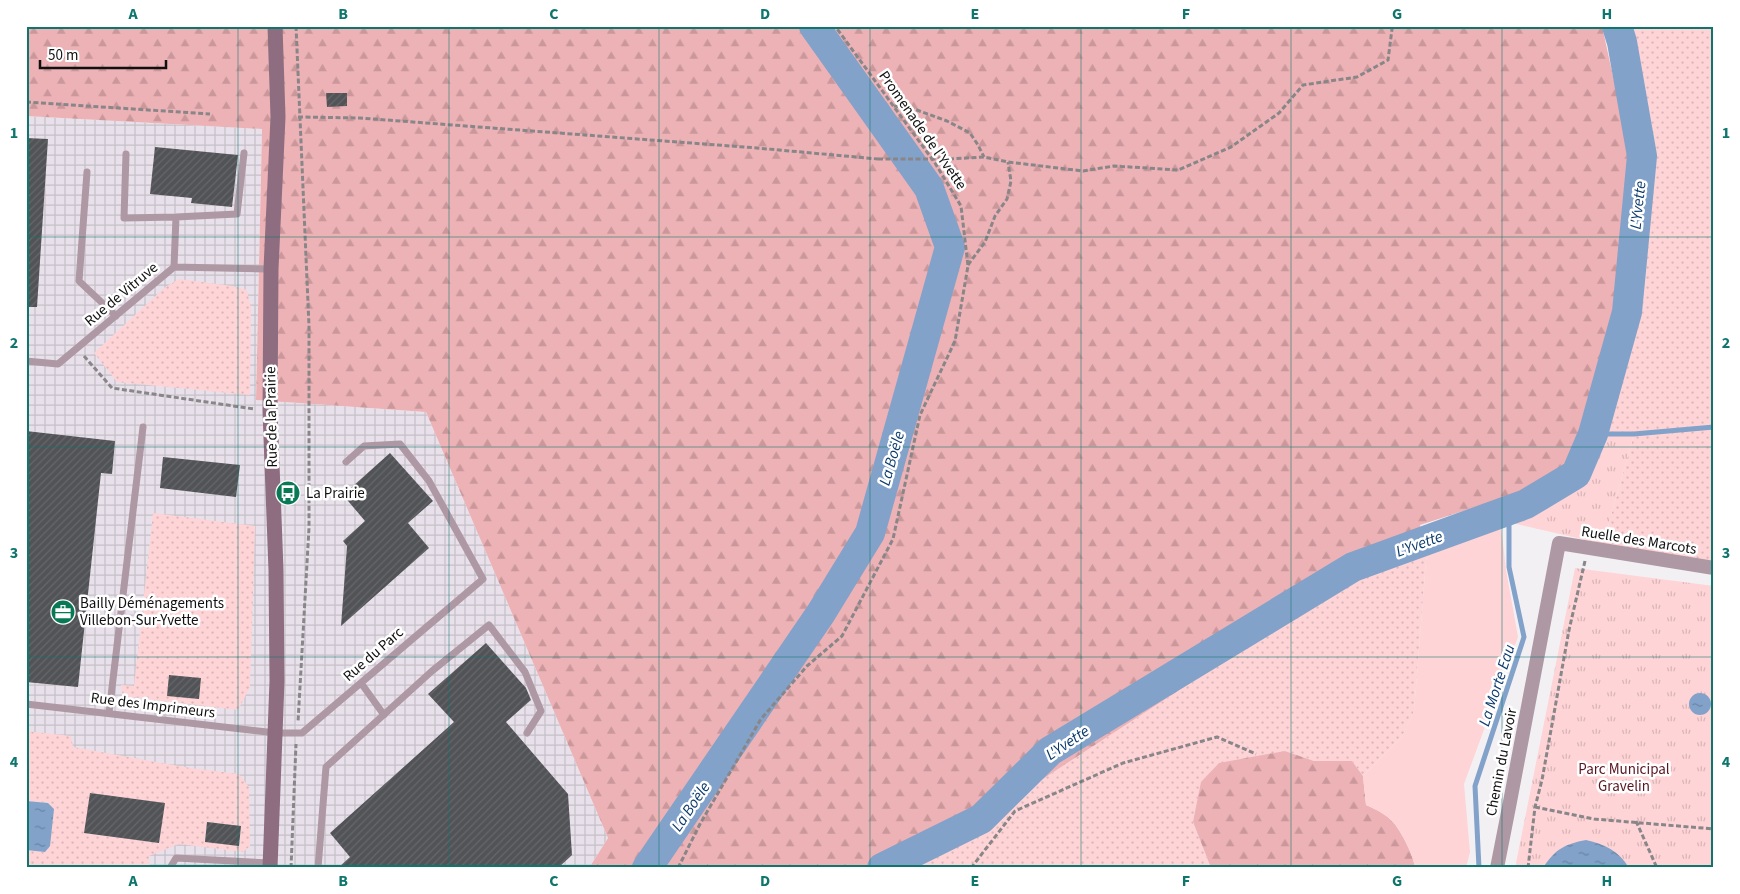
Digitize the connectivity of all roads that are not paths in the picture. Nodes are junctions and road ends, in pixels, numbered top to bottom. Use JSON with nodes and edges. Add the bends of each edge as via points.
{"nodes":[{"id":1,"x":275,"y":26,"type":"edge"},
{"id":2,"x":244,"y":153,"type":"dead end"},
{"id":3,"x":126,"y":154,"type":"dead end"},
{"id":4,"x":87,"y":172,"type":"dead end"},
{"id":5,"x":176,"y":217,"type":"junction"},
{"id":6,"x":174,"y":267,"type":"junction"},
{"id":7,"x":271,"y":269,"type":"junction"},
{"id":8,"x":116,"y":316,"type":"junction"},
{"id":9,"x":26,"y":361,"type":"edge"},
{"id":10,"x":143,"y":427,"type":"dead end"},
{"id":11,"x":346,"y":462,"type":"dead end"},
{"id":12,"x":1559,"y":543,"type":"joint"},
{"id":13,"x":1714,"y":568,"type":"edge"},
{"id":14,"x":361,"y":683,"type":"junction"},
{"id":15,"x":26,"y":704,"type":"edge"},
{"id":16,"x":109,"y":713,"type":"junction"},
{"id":17,"x":384,"y":715,"type":"junction"},
{"id":18,"x":276,"y":733,"type":"junction"},
{"id":19,"x":527,"y":733,"type":"dead end"},
{"id":20,"x":270,"y":865,"type":"edge"},
{"id":21,"x":170,"y":868,"type":"edge"},
{"id":22,"x":318,"y":868,"type":"edge"},
{"id":23,"x":1496,"y":868,"type":"edge"}],
"edges":[{"from":1,"to":7,"type":"street","name":"Rue de la Prairie","via":[[278,117]]},
{"from":2,"to":5,"type":"lane","via":[[237,214]]},
{"from":3,"to":5,"type":"lane","via":[[124,218]]},
{"from":4,"to":8,"type":"lane","via":[[79,281]]},
{"from":5,"to":6,"type":"lane"},
{"from":6,"to":7,"type":"lane","name":"Rue de Vitruve"},
{"from":6,"to":8,"type":"lane","name":"Rue de Vitruve"},
{"from":7,"to":18,"type":"street","name":"Rue de la Prairie","via":[[270,411],[276,570]]},
{"from":8,"to":9,"type":"lane","name":"Rue de Vitruve","via":[[58,364]]},
{"from":10,"to":16,"type":"lane"},
{"from":11,"to":14,"type":"lane","name":"Rue du Parc","via":[[364,446],[400,444],[429,481],[483,579]]},
{"from":12,"to":13,"type":"street","name":"Ruelle des Marcots"},
{"from":12,"to":23,"type":"street","name":"Chemin du Lavoir"},
{"from":14,"to":17,"type":"lane"},
{"from":14,"to":18,"type":"lane","name":"Rue du Parc","via":[[302,733]]},
{"from":15,"to":16,"type":"lane","name":"Rue des Imprimeurs"},
{"from":16,"to":18,"type":"lane","name":"Rue des Imprimeurs"},
{"from":17,"to":19,"type":"lane","via":[[488,625],[525,672],[541,711]]},
{"from":17,"to":22,"type":"lane","via":[[326,767]]},
{"from":18,"to":20,"type":"street","name":"Rue de la Prairie"},
{"from":20,"to":21,"type":"lane","via":[[176,858]]}]}
